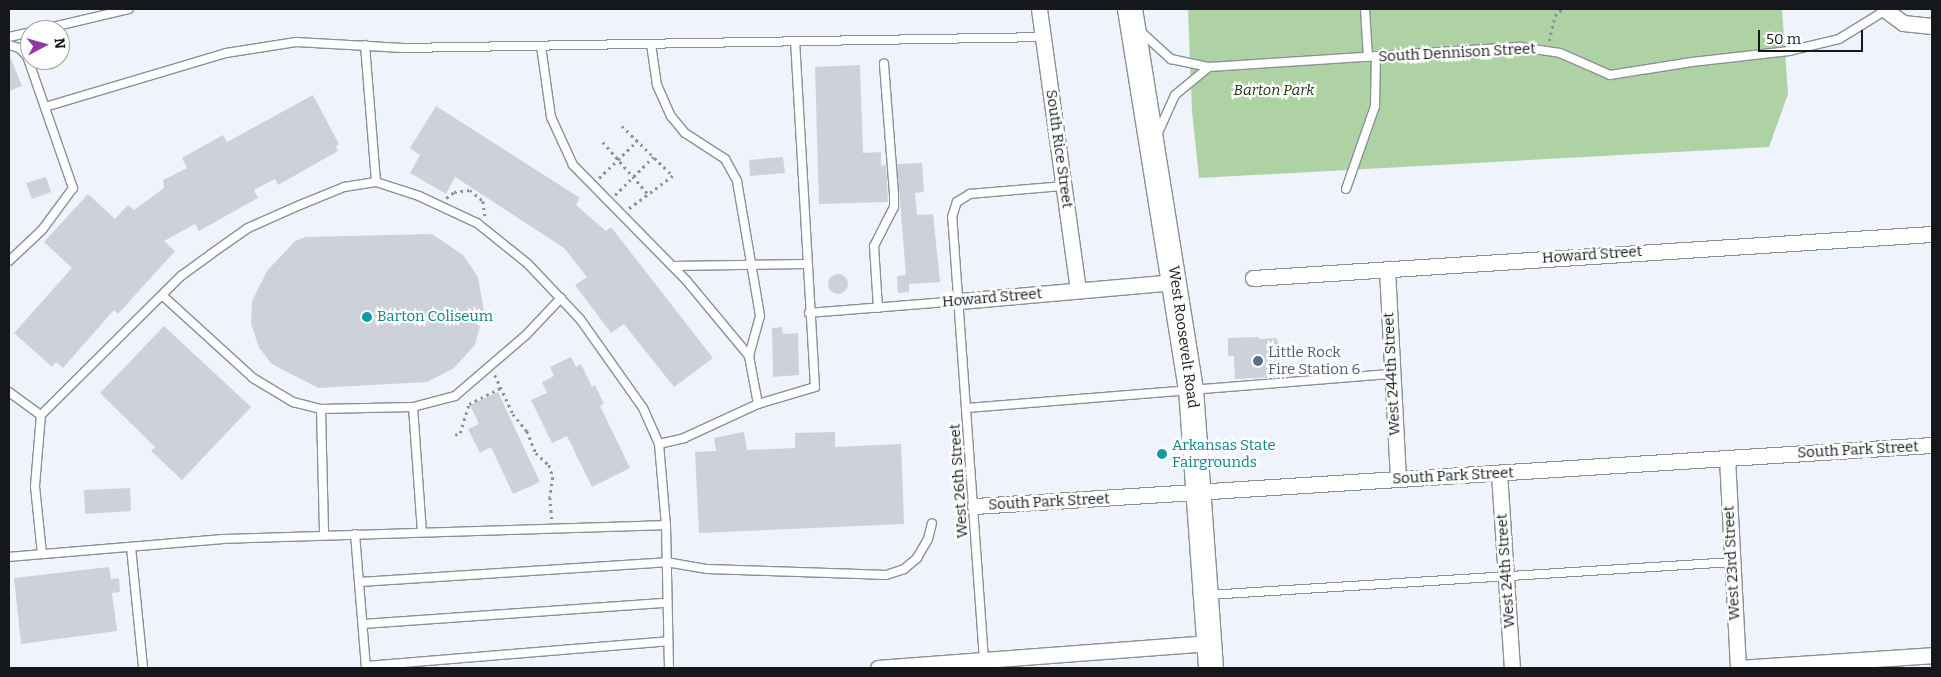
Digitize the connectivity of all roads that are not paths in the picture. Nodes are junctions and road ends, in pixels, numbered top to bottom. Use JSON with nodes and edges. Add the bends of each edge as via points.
{"nodes":[{"id":1,"x":129,"y":9,"type":"edge"},
{"id":2,"x":1039,"y":9,"type":"edge"},
{"id":3,"x":1365,"y":9,"type":"edge"},
{"id":4,"x":1886,"y":10,"type":"edge"},
{"id":5,"x":1131,"y":16,"type":"edge"},
{"id":6,"x":70,"y":23,"type":"edge"},
{"id":7,"x":1932,"y":26,"type":"edge"},
{"id":8,"x":1043,"y":37,"type":"junction"},
{"id":9,"x":795,"y":42,"type":"junction"},
{"id":10,"x":651,"y":44,"type":"junction"},
{"id":11,"x":9,"y":45,"type":"edge"},
{"id":12,"x":365,"y":45,"type":"junction"},
{"id":13,"x":541,"y":46,"type":"junction"},
{"id":14,"x":1372,"y":57,"type":"junction"},
{"id":15,"x":884,"y":63,"type":"dead end"},
{"id":16,"x":1209,"y":67,"type":"junction"},
{"id":17,"x":45,"y":107,"type":"junction"},
{"id":18,"x":1150,"y":149,"type":"junction"},
{"id":19,"x":376,"y":182,"type":"junction"},
{"id":20,"x":1064,"y":186,"type":"junction"},
{"id":21,"x":1346,"y":189,"type":"dead end"},
{"id":22,"x":1932,"y":234,"type":"edge"},
{"id":23,"x":9,"y":261,"type":"edge"},
{"id":24,"x":806,"y":264,"type":"junction"},
{"id":25,"x":752,"y":265,"type":"junction"},
{"id":26,"x":673,"y":266,"type":"junction"},
{"id":27,"x":1387,"y":269,"type":"junction"},
{"id":28,"x":1253,"y":278,"type":"dead end"},
{"id":29,"x":1176,"y":282,"type":"junction"},
{"id":30,"x":1078,"y":289,"type":"junction"},
{"id":31,"x":163,"y":296,"type":"junction"},
{"id":32,"x":561,"y":298,"type":"junction"},
{"id":33,"x":958,"y":301,"type":"junction"},
{"id":34,"x":878,"y":308,"type":"junction"},
{"id":35,"x":809,"y":313,"type":"junction"},
{"id":36,"x":749,"y":356,"type":"junction"},
{"id":37,"x":1392,"y":374,"type":"junction"},
{"id":38,"x":1191,"y":389,"type":"junction"},
{"id":39,"x":9,"y":392,"type":"edge"},
{"id":40,"x":758,"y":404,"type":"junction"},
{"id":41,"x":413,"y":407,"type":"junction"},
{"id":42,"x":968,"y":408,"type":"junction"},
{"id":43,"x":321,"y":409,"type":"junction"},
{"id":44,"x":41,"y":415,"type":"junction"},
{"id":45,"x":659,"y":444,"type":"junction"},
{"id":46,"x":1932,"y":445,"type":"edge"},
{"id":47,"x":1726,"y":458,"type":"junction"},
{"id":48,"x":1499,"y":473,"type":"junction"},
{"id":49,"x":1398,"y":479,"type":"junction"},
{"id":50,"x":1200,"y":493,"type":"junction"},
{"id":51,"x":975,"y":506,"type":"junction"},
{"id":52,"x":932,"y":523,"type":"dead end"},
{"id":53,"x":666,"y":525,"type":"junction"},
{"id":54,"x":422,"y":532,"type":"junction"},
{"id":55,"x":355,"y":534,"type":"junction"},
{"id":56,"x":324,"y":535,"type":"junction"},
{"id":57,"x":131,"y":547,"type":"junction"},
{"id":58,"x":42,"y":554,"type":"junction"},
{"id":59,"x":9,"y":557,"type":"edge"},
{"id":60,"x":666,"y":562,"type":"junction"},
{"id":61,"x":1732,"y":562,"type":"junction"},
{"id":62,"x":1506,"y":575,"type":"junction"},
{"id":63,"x":360,"y":582,"type":"junction"},
{"id":64,"x":1206,"y":595,"type":"junction"},
{"id":65,"x":666,"y":603,"type":"junction"},
{"id":66,"x":363,"y":624,"type":"junction"},
{"id":67,"x":668,"y":641,"type":"junction"},
{"id":68,"x":1210,"y":643,"type":"junction"},
{"id":69,"x":1932,"y":655,"type":"edge"},
{"id":70,"x":984,"y":660,"type":"junction"},
{"id":71,"x":366,"y":667,"type":"edge"},
{"id":72,"x":143,"y":668,"type":"edge"},
{"id":73,"x":669,"y":668,"type":"edge"},
{"id":74,"x":878,"y":668,"type":"edge"},
{"id":75,"x":1211,"y":668,"type":"edge"},
{"id":76,"x":1512,"y":668,"type":"edge"},
{"id":77,"x":1738,"y":668,"type":"edge"}],
"edges":[{"from":1,"to":6,"type":"lane"},
{"from":2,"to":8,"type":"street","name":"South Rice Street"},
{"from":3,"to":14,"type":"lane"},
{"from":4,"to":7,"type":"street","via":[[1903,23]]},
{"from":4,"to":14,"type":"lane","name":"South Dennison Street","via":[[1839,39],[1789,52],[1610,75],[1548,49],[1520,47]]},
{"from":5,"to":16,"type":"lane","name":"South Dennison Street","via":[[1160,52],[1171,59]]},
{"from":5,"to":18,"type":"main road","name":"West Roosevelt Road"},
{"from":8,"to":9,"type":"lane"},
{"from":8,"to":20,"type":"street","name":"South Rice Street"},
{"from":9,"to":10,"type":"lane"},
{"from":9,"to":24,"type":"lane"},
{"from":10,"to":13,"type":"lane"},
{"from":10,"to":25,"type":"lane","via":[[657,85],[671,116],[685,132],[726,159],[734,170]]},
{"from":11,"to":17,"type":"lane","via":[[27,56]]},
{"from":12,"to":13,"type":"lane","via":[[403,48]]},
{"from":12,"to":17,"type":"lane","via":[[296,42],[226,53]]},
{"from":12,"to":19,"type":"lane"},
{"from":13,"to":26,"type":"lane","via":[[550,117],[573,165]]},
{"from":14,"to":16,"type":"lane","name":"South Dennison Street"},
{"from":14,"to":21,"type":"lane","via":[[1375,106]]},
{"from":15,"to":34,"type":"lane","via":[[894,207],[874,246]]},
{"from":16,"to":18,"type":"lane","via":[[1175,95]]},
{"from":17,"to":23,"type":"lane","via":[[73,188],[42,230]]},
{"from":18,"to":29,"type":"main road","name":"West Roosevelt Road"},
{"from":19,"to":31,"type":"lane","via":[[344,187],[248,228],[181,276]]},
{"from":19,"to":32,"type":"lane","via":[[437,205],[484,229],[528,264]]},
{"from":20,"to":30,"type":"street","name":"South Rice Street"},
{"from":20,"to":33,"type":"lane","name":"West 26th Street","via":[[970,194],[958,202],[952,217]]},
{"from":22,"to":27,"type":"street","name":"Howard Street"},
{"from":24,"to":25,"type":"lane"},
{"from":24,"to":35,"type":"lane"},
{"from":25,"to":26,"type":"lane"},
{"from":25,"to":36,"type":"lane","via":[[760,316]]},
{"from":26,"to":36,"type":"lane"},
{"from":27,"to":28,"type":"street","name":"Howard Street"},
{"from":27,"to":37,"type":"street","name":"West 244th Street"},
{"from":29,"to":30,"type":"street","name":"Howard Street"},
{"from":29,"to":38,"type":"main road","name":"West Roosevelt Road"},
{"from":30,"to":33,"type":"street","name":"Howard Street"},
{"from":31,"to":43,"type":"lane","via":[[253,378],[293,402]]},
{"from":31,"to":44,"type":"lane"},
{"from":32,"to":41,"type":"lane","via":[[491,367],[455,396]]},
{"from":32,"to":45,"type":"lane","via":[[580,319],[643,408]]},
{"from":33,"to":34,"type":"lane","name":"Howard Street"},
{"from":33,"to":42,"type":"lane","name":"West 26th Street"},
{"from":34,"to":35,"type":"lane","name":"Howard Street"},
{"from":35,"to":40,"type":"lane","via":[[814,387]]},
{"from":36,"to":40,"type":"lane"},
{"from":37,"to":38,"type":"lane"},
{"from":37,"to":49,"type":"street","name":"West 244th Street"},
{"from":38,"to":42,"type":"lane"},
{"from":38,"to":50,"type":"main road","name":"West Roosevelt Road"},
{"from":39,"to":44,"type":"lane"},
{"from":40,"to":45,"type":"lane","via":[[684,438]]},
{"from":41,"to":43,"type":"lane"},
{"from":41,"to":54,"type":"lane"},
{"from":42,"to":51,"type":"lane","name":"West 26th Street"},
{"from":43,"to":56,"type":"lane"},
{"from":44,"to":58,"type":"lane","via":[[35,486]]},
{"from":45,"to":53,"type":"lane"},
{"from":46,"to":47,"type":"street","name":"South Park Street"},
{"from":47,"to":48,"type":"street","name":"South Park Street"},
{"from":47,"to":61,"type":"street","name":"West 23rd Street"},
{"from":48,"to":49,"type":"street","name":"South Park Street"},
{"from":48,"to":62,"type":"street","name":"West 24th Street"},
{"from":49,"to":50,"type":"street","name":"South Park Street"},
{"from":50,"to":51,"type":"street","name":"South Park Street"},
{"from":50,"to":64,"type":"main road","name":"West Roosevelt Road"},
{"from":51,"to":70,"type":"lane","name":"West 26th Street"},
{"from":52,"to":60,"type":"lane","via":[[928,539],[917,558],[904,569],[886,575],[707,569]]},
{"from":53,"to":54,"type":"lane"},
{"from":53,"to":60,"type":"lane"},
{"from":54,"to":55,"type":"lane"},
{"from":55,"to":56,"type":"lane"},
{"from":55,"to":63,"type":"lane"},
{"from":56,"to":57,"type":"lane"},
{"from":57,"to":58,"type":"lane"},
{"from":57,"to":72,"type":"lane"},
{"from":58,"to":59,"type":"lane"},
{"from":60,"to":63,"type":"lane"},
{"from":60,"to":65,"type":"lane"},
{"from":61,"to":62,"type":"lane"},
{"from":61,"to":77,"type":"street","name":"West 23rd Street"},
{"from":62,"to":64,"type":"lane"},
{"from":62,"to":76,"type":"street","name":"West 24th Street"},
{"from":63,"to":66,"type":"lane"},
{"from":64,"to":68,"type":"main road","name":"West Roosevelt Road"},
{"from":65,"to":66,"type":"lane"},
{"from":65,"to":67,"type":"lane"},
{"from":66,"to":71,"type":"lane"},
{"from":67,"to":71,"type":"lane"},
{"from":67,"to":73,"type":"lane"},
{"from":68,"to":70,"type":"street"},
{"from":68,"to":75,"type":"main road","name":"West Roosevelt Road"},
{"from":69,"to":77,"type":"street"},
{"from":70,"to":74,"type":"street"}]}
